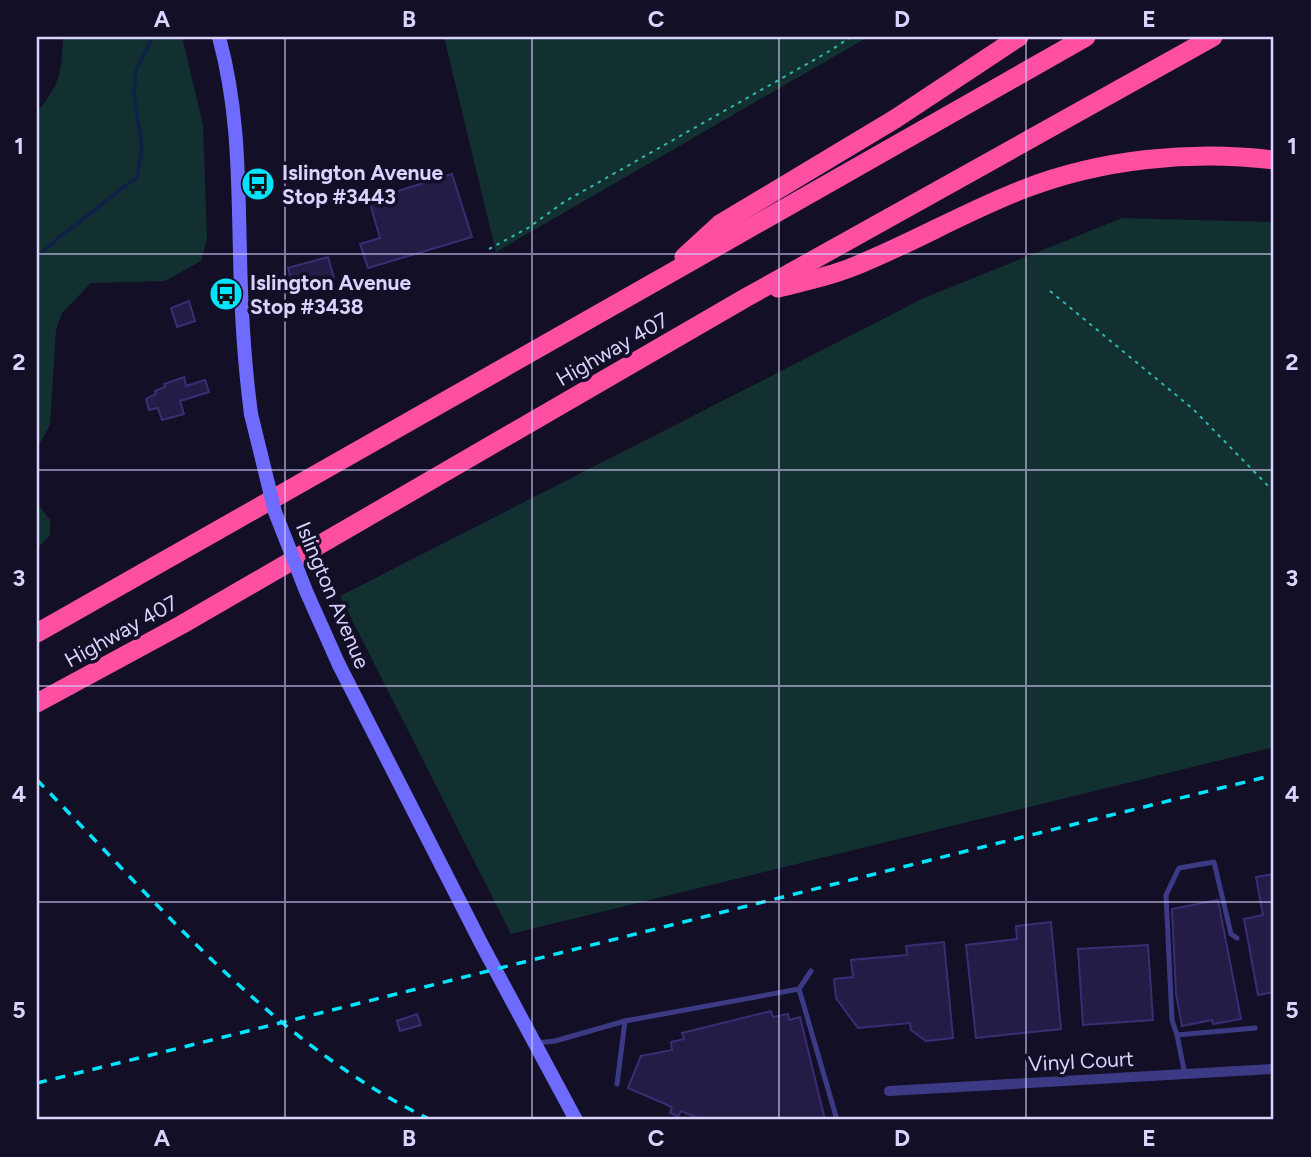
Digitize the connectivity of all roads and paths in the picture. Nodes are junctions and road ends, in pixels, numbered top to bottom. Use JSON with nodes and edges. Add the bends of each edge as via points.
{"nodes":[{"id":1,"x":219,"y":37,"type":"edge"},
{"id":2,"x":851,"y":37,"type":"edge"},
{"id":3,"x":1019,"y":37,"type":"edge"},
{"id":4,"x":1086,"y":37,"type":"edge"},
{"id":5,"x":1213,"y":37,"type":"edge"},
{"id":6,"x":1274,"y":160,"type":"edge"},
{"id":7,"x":489,"y":249,"type":"dead end"},
{"id":8,"x":659,"y":280,"type":"junction"},
{"id":9,"x":1050,"y":291,"type":"dead end"},
{"id":10,"x":747,"y":297,"type":"junction"},
{"id":11,"x":1274,"y":492,"type":"edge"},
{"id":12,"x":37,"y":632,"type":"edge"},
{"id":13,"x":37,"y":703,"type":"edge"},
{"id":14,"x":1237,"y":938,"type":"dead end"},
{"id":15,"x":811,"y":971,"type":"dead end"},
{"id":16,"x":799,"y":989,"type":"junction"},
{"id":17,"x":625,"y":1021,"type":"junction"},
{"id":18,"x":1255,"y":1028,"type":"dead end"},
{"id":19,"x":1177,"y":1035,"type":"junction"},
{"id":20,"x":535,"y":1043,"type":"junction"},
{"id":21,"x":1274,"y":1069,"type":"edge"},
{"id":22,"x":1185,"y":1075,"type":"junction"},
{"id":23,"x":617,"y":1084,"type":"dead end"},
{"id":24,"x":889,"y":1091,"type":"dead end"},
{"id":25,"x":576,"y":1120,"type":"edge"},
{"id":26,"x":837,"y":1120,"type":"edge"}],
"edges":[{"from":1,"to":20,"type":"main road","name":"Islington Avenue","bridge":true,"via":[[229,72],[237,139],[243,345],[251,414],[275,512],[340,665]]},
{"from":2,"to":7,"type":"path"},
{"from":3,"to":8,"type":"highway","via":[[720,225]]},
{"from":4,"to":8,"type":"highway","name":"Highway 407"},
{"from":5,"to":10,"type":"highway","name":"Highway 407"},
{"from":6,"to":10,"type":"highway","via":[[1176,155],[1059,178],[989,203],[848,270]]},
{"from":8,"to":12,"type":"highway","name":"Highway 407"},
{"from":9,"to":11,"type":"path","via":[[1193,409]]},
{"from":10,"to":13,"type":"highway","name":"Highway 407","via":[[181,625]]},
{"from":14,"to":19,"type":"lane","via":[[1231,934],[1214,862],[1179,867],[1166,895],[1172,1020]]},
{"from":15,"to":16,"type":"lane"},
{"from":16,"to":17,"type":"lane"},
{"from":16,"to":26,"type":"lane"},
{"from":17,"to":20,"type":"lane"},
{"from":17,"to":23,"type":"lane"},
{"from":18,"to":19,"type":"lane"},
{"from":19,"to":22,"type":"lane"},
{"from":20,"to":25,"type":"main road","name":"Islington Avenue"},
{"from":21,"to":22,"type":"street","name":"Vinyl Court"},
{"from":22,"to":24,"type":"street","name":"Vinyl Court"}]}
